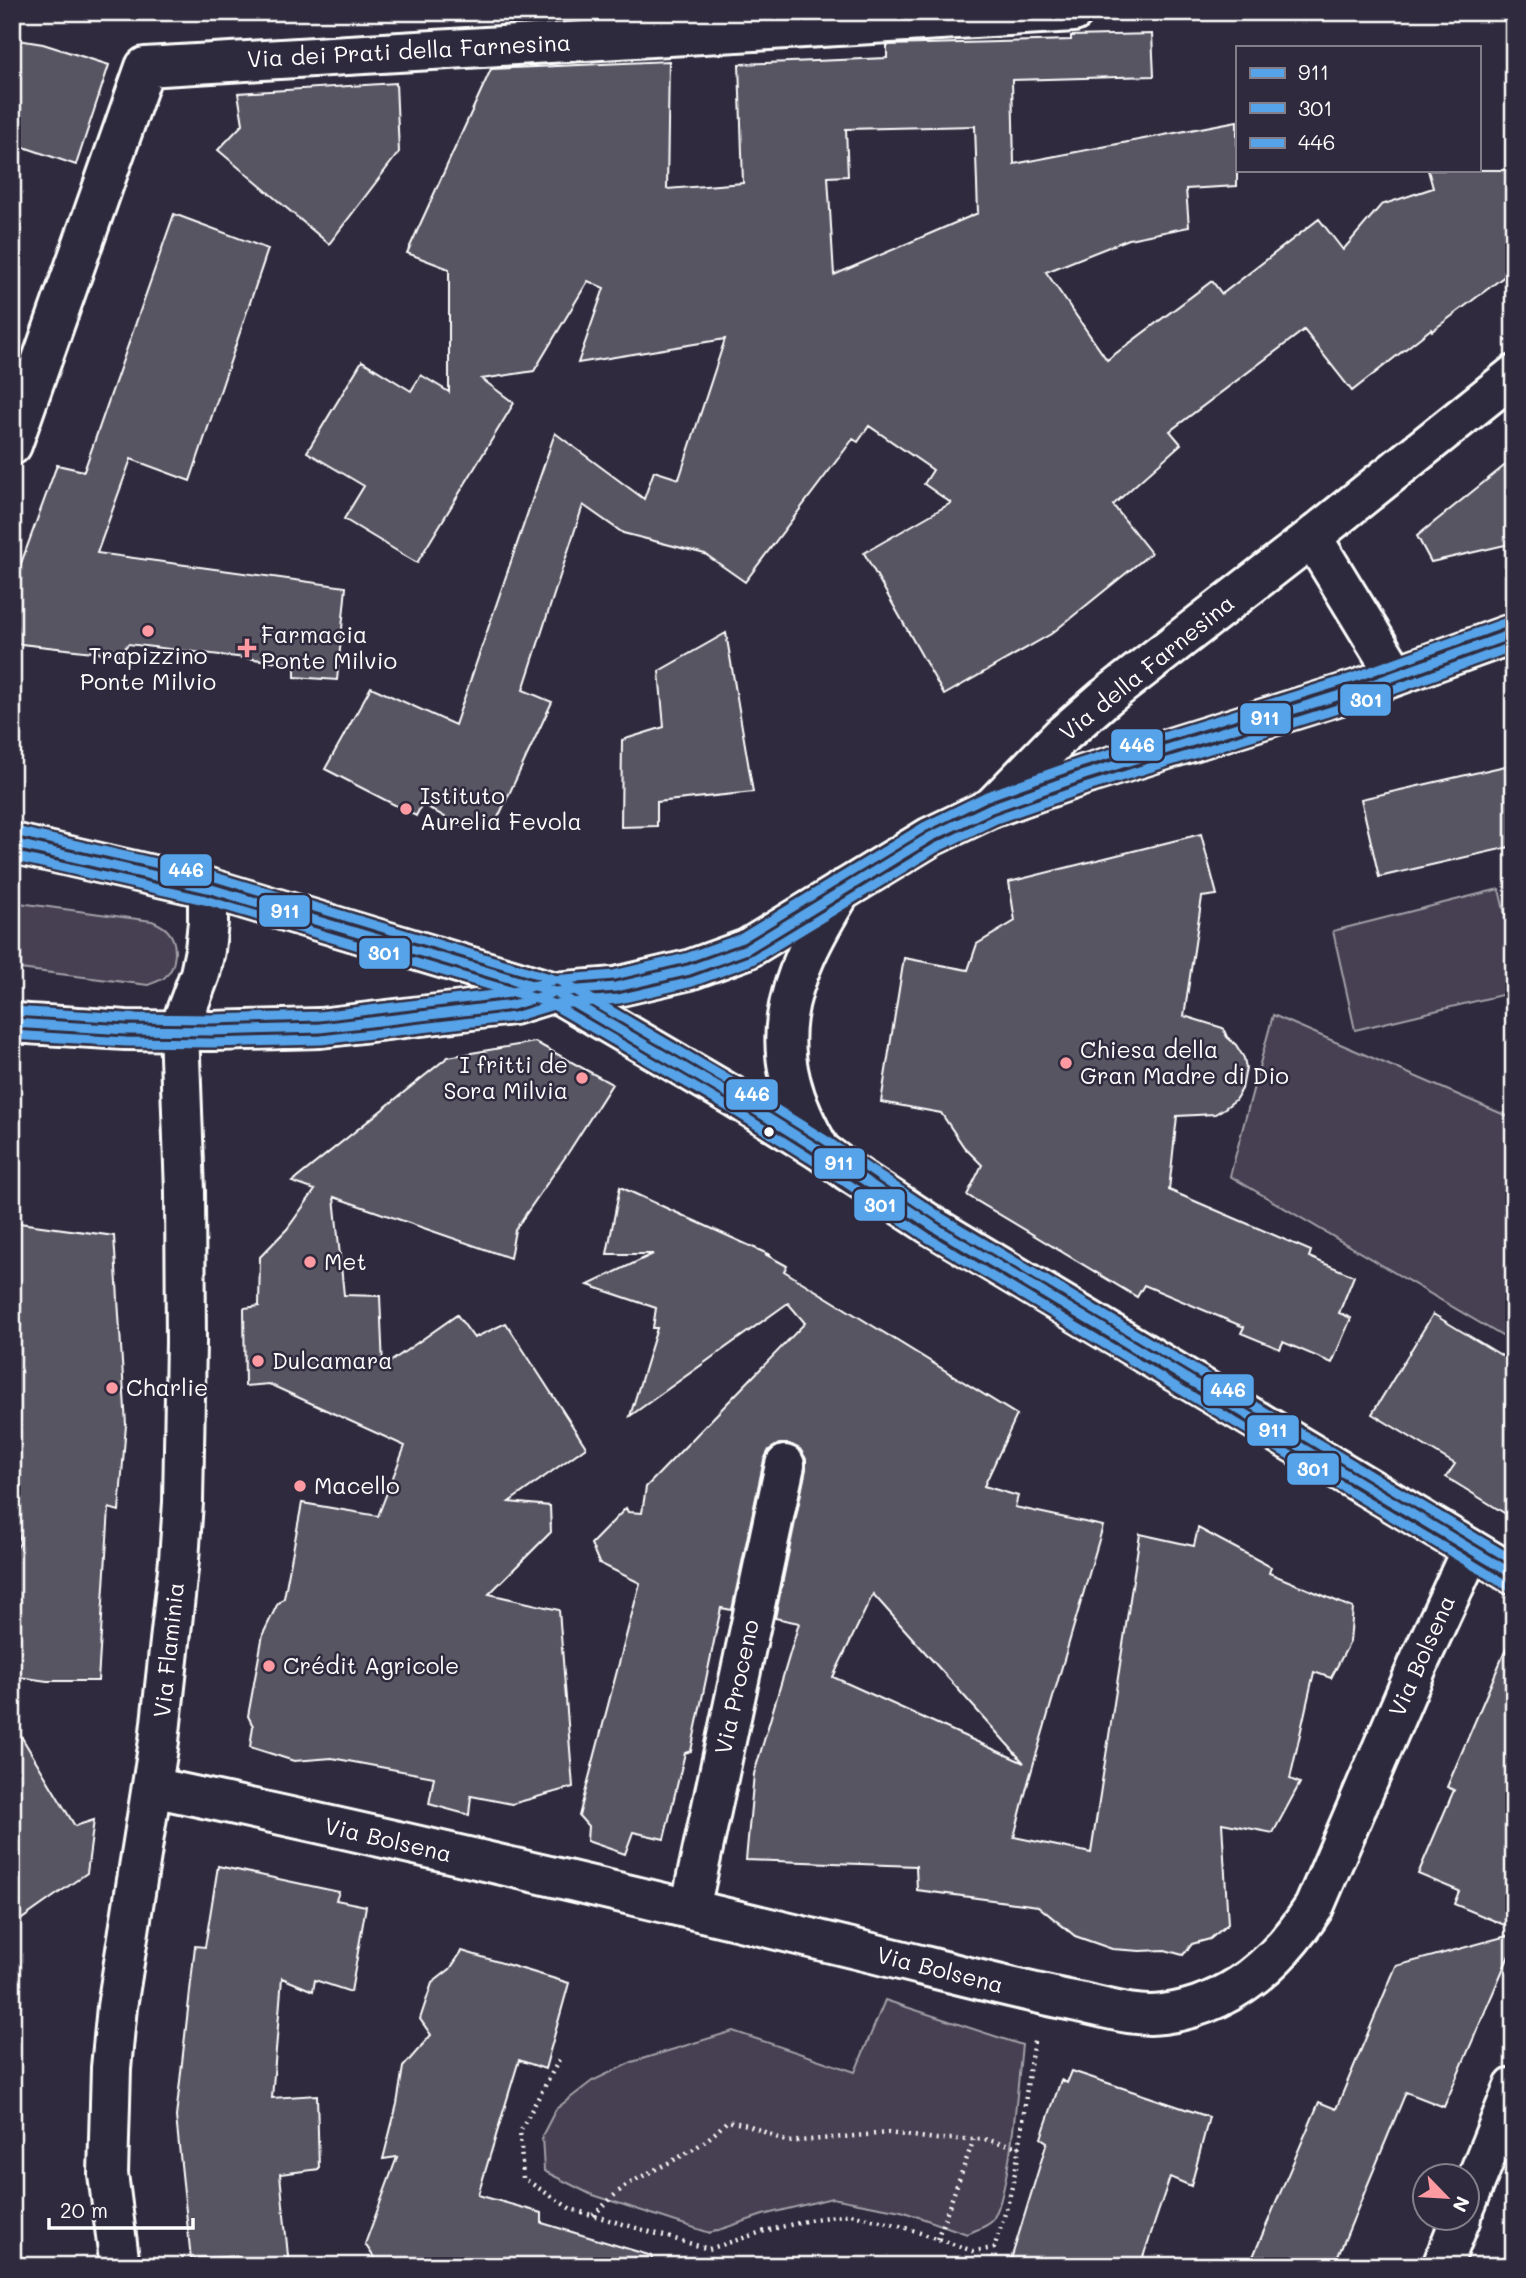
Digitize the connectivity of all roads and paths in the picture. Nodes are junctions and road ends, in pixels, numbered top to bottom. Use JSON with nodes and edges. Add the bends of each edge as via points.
{"nodes":[{"id":1,"x":1074,"y":12,"type":"edge"},
{"id":2,"x":1514,"y":375,"type":"edge"},
{"id":3,"x":12,"y":445,"type":"edge"},
{"id":4,"x":1312,"y":537,"type":"junction"},
{"id":5,"x":1514,"y":633,"type":"edge"},
{"id":6,"x":1396,"y":675,"type":"junction"},
{"id":7,"x":991,"y":808,"type":"junction"},
{"id":8,"x":12,"y":843,"type":"edge"},
{"id":9,"x":208,"y":888,"type":"junction"},
{"id":10,"x":842,"y":890,"type":"junction"},
{"id":11,"x":555,"y":992,"type":"junction"},
{"id":12,"x":12,"y":1023,"type":"edge"},
{"id":13,"x":179,"y":1030,"type":"junction"},
{"id":14,"x":821,"y":1151,"type":"junction"},
{"id":15,"x":785,"y":1465,"type":"dead end"},
{"id":16,"x":1471,"y":1550,"type":"junction"},
{"id":17,"x":1514,"y":1575,"type":"edge"},
{"id":18,"x":152,"y":1787,"type":"junction"},
{"id":19,"x":690,"y":1909,"type":"junction"},
{"id":20,"x":1044,"y":1996,"type":"junction"},
{"id":21,"x":559,"y":2060,"type":"dead end"},
{"id":22,"x":1514,"y":2087,"type":"edge"},
{"id":23,"x":974,"y":2139,"type":"junction"},
{"id":24,"x":1020,"y":2147,"type":"junction"},
{"id":25,"x":1480,"y":2171,"type":"edge"},
{"id":26,"x":592,"y":2216,"type":"junction"},
{"id":27,"x":1455,"y":2232,"type":"edge"},
{"id":28,"x":937,"y":2239,"type":"junction"},
{"id":29,"x":120,"y":2266,"type":"edge"},
{"id":30,"x":1442,"y":2266,"type":"edge"}],
"edges":[{"from":1,"to":3,"type":"street","name":"Via dei Prati della Farnesina","via":[[145,67]]},
{"from":2,"to":4,"type":"street","name":"Via della Farnesina"},
{"from":4,"to":6,"type":"street"},
{"from":4,"to":7,"type":"street","name":"Via della Farnesina","via":[[1106,696]]},
{"from":5,"to":6,"type":"street"},
{"from":6,"to":7,"type":"street"},
{"from":7,"to":10,"type":"street","via":[[930,837]]},
{"from":8,"to":9,"type":"street"},
{"from":9,"to":11,"type":"street"},
{"from":9,"to":13,"type":"street","via":[[205,950]]},
{"from":10,"to":11,"type":"street","via":[[765,939],[718,961],[626,985]]},
{"from":10,"to":14,"type":"street","via":[[797,972],[785,1022],[786,1062],[794,1097]]},
{"from":11,"to":13,"type":"street","via":[[513,1005],[320,1028]]},
{"from":11,"to":14,"type":"street"},
{"from":12,"to":13,"type":"street"},
{"from":13,"to":18,"type":"street","name":"Via Flaminia","via":[[186,1247],[183,1502],[173,1632]]},
{"from":14,"to":16,"type":"street","via":[[934,1227]]},
{"from":15,"to":19,"type":"street","name":"Via Proceno"},
{"from":16,"to":17,"type":"street"},
{"from":16,"to":20,"type":"street","name":"Via Bolsena","via":[[1314,1907],[1281,1952],[1238,1988],[1210,2002],[1163,2014],[1129,2013]]},
{"from":18,"to":19,"type":"street","name":"Via Bolsena"},
{"from":18,"to":29,"type":"street","name":"Via Flaminia","via":[[111,2068],[108,2174]]},
{"from":19,"to":20,"type":"street","name":"Via Bolsena"},
{"from":20,"to":24,"type":"path","via":[[1028,2070]]},
{"from":21,"to":26,"type":"path","via":[[520,2131],[523,2178],[572,2209]]},
{"from":22,"to":25,"type":"street"},
{"from":23,"to":24,"type":"path"},
{"from":23,"to":26,"type":"path","via":[[888,2133],[788,2142],[727,2121],[713,2137],[626,2186]]},
{"from":23,"to":28,"type":"path"},
{"from":24,"to":28,"type":"path","via":[[1009,2205],[994,2248],[973,2251]]},
{"from":26,"to":28,"type":"path","via":[[709,2249],[765,2231],[851,2214]]},
{"from":27,"to":30,"type":"street"}]}
